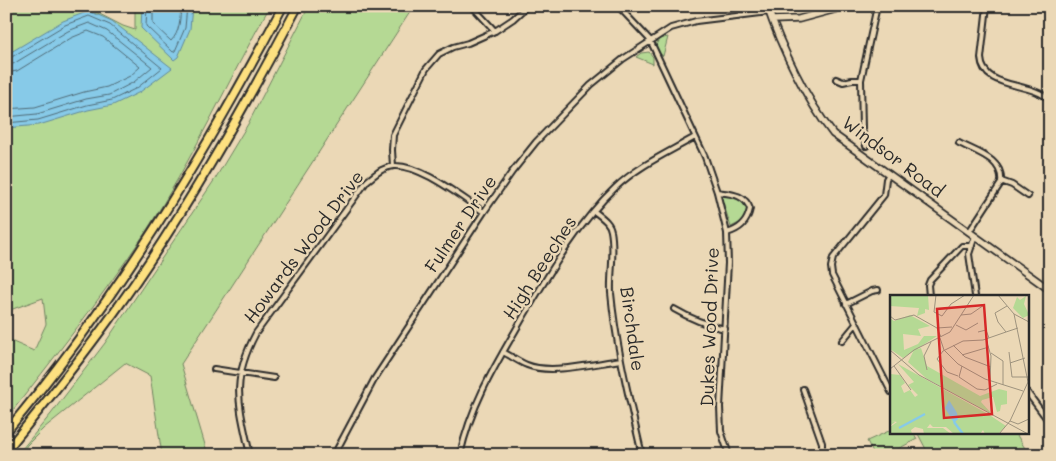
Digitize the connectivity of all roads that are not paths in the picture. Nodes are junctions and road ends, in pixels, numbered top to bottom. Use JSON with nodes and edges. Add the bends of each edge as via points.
{"nodes":[{"id":1,"x":283,"y":6,"type":"edge"},
{"id":2,"x":298,"y":6,"type":"edge"},
{"id":3,"x":472,"y":6,"type":"edge"},
{"id":4,"x":528,"y":6,"type":"edge"},
{"id":5,"x":618,"y":6,"type":"edge"},
{"id":6,"x":822,"y":6,"type":"edge"},
{"id":7,"x":847,"y":6,"type":"edge"},
{"id":8,"x":877,"y":6,"type":"edge"},
{"id":9,"x":987,"y":6,"type":"edge"},
{"id":10,"x":768,"y":9,"type":"edge"},
{"id":11,"x":824,"y":13,"type":"junction"},
{"id":12,"x":773,"y":20,"type":"junction"},
{"id":13,"x":495,"y":30,"type":"junction"},
{"id":14,"x":650,"y":40,"type":"junction"},
{"id":15,"x":836,"y":79,"type":"dead end"},
{"id":16,"x":862,"y":80,"type":"junction"},
{"id":17,"x":1050,"y":100,"type":"edge"},
{"id":18,"x":695,"y":137,"type":"junction"},
{"id":19,"x":959,"y":144,"type":"dead end"},
{"id":20,"x":866,"y":146,"type":"dead end"},
{"id":21,"x":393,"y":166,"type":"junction"},
{"id":22,"x":889,"y":174,"type":"junction"},
{"id":23,"x":1001,"y":181,"type":"junction"},
{"id":24,"x":717,"y":192,"type":"junction"},
{"id":25,"x":1028,"y":196,"type":"dead end"},
{"id":26,"x":594,"y":211,"type":"junction"},
{"id":27,"x":484,"y":212,"type":"junction"},
{"id":28,"x":969,"y":232,"type":"junction"},
{"id":29,"x":727,"y":233,"type":"junction"},
{"id":30,"x":975,"y":236,"type":"junction"},
{"id":31,"x":972,"y":246,"type":"junction"},
{"id":32,"x":878,"y":290,"type":"dead end"},
{"id":33,"x":1050,"y":290,"type":"edge"},
{"id":34,"x":929,"y":295,"type":"edge"},
{"id":35,"x":975,"y":295,"type":"edge"},
{"id":36,"x":846,"y":304,"type":"junction"},
{"id":37,"x":674,"y":309,"type":"dead end"},
{"id":38,"x":856,"y":324,"type":"junction"},
{"id":39,"x":725,"y":329,"type":"junction"},
{"id":40,"x":842,"y":341,"type":"dead end"},
{"id":41,"x":503,"y":352,"type":"junction"},
{"id":42,"x":621,"y":360,"type":"junction"},
{"id":43,"x":214,"y":370,"type":"dead end"},
{"id":44,"x":240,"y":374,"type":"junction"},
{"id":45,"x":274,"y":378,"type":"dead end"},
{"id":46,"x":803,"y":389,"type":"dead end"},
{"id":47,"x":890,"y":390,"type":"edge"},
{"id":48,"x":1028,"y":393,"type":"edge"},
{"id":49,"x":1050,"y":423,"type":"edge"},
{"id":50,"x":6,"y":432,"type":"edge"},
{"id":51,"x":6,"y":451,"type":"edge"},
{"id":52,"x":250,"y":455,"type":"edge"},
{"id":53,"x":334,"y":455,"type":"edge"},
{"id":54,"x":460,"y":455,"type":"edge"},
{"id":55,"x":642,"y":455,"type":"edge"},
{"id":56,"x":728,"y":455,"type":"edge"},
{"id":57,"x":822,"y":455,"type":"edge"}],
"edges":[{"from":1,"to":50,"type":"highway","via":[[219,124],[155,229],[86,329]]},
{"from":2,"to":51,"type":"highway","via":[[222,145],[142,272],[69,374]]},
{"from":3,"to":13,"type":"street"},
{"from":4,"to":13,"type":"street"},
{"from":5,"to":14,"type":"street","name":"Dukes Wood Drive"},
{"from":6,"to":11,"type":"street"},
{"from":7,"to":11,"type":"main road"},
{"from":8,"to":16,"type":"street"},
{"from":9,"to":17,"type":"street","via":[[981,58],[986,73],[998,81],[1034,91]]},
{"from":10,"to":12,"type":"main road","name":"Windsor Road"},
{"from":10,"to":14,"type":"street","via":[[696,21],[671,28]]},
{"from":11,"to":12,"type":"main road","via":[[799,19]]},
{"from":12,"to":22,"type":"main road","name":"Windsor Road","via":[[819,116],[833,134]]},
{"from":13,"to":21,"type":"street","via":[[468,43],[453,46],[439,54],[426,69],[393,134]]},
{"from":14,"to":18,"type":"street","name":"Dukes Wood Drive"},
{"from":14,"to":27,"type":"street","name":"Fulmer Drive","via":[[591,85],[536,142]]},
{"from":15,"to":16,"type":"street","via":[[843,82]]},
{"from":16,"to":20,"type":"street","via":[[862,129]]},
{"from":18,"to":24,"type":"street","name":"Dukes Wood Drive"},
{"from":18,"to":26,"type":"street","name":"High Beeches","via":[[638,168]]},
{"from":19,"to":23,"type":"street","via":[[994,162],[1000,170]]},
{"from":21,"to":27,"type":"street","via":[[419,170]]},
{"from":21,"to":44,"type":"street","name":"Howards Wood Drive","via":[[380,170],[368,181],[256,333]]},
{"from":22,"to":28,"type":"main road","name":"Windsor Road"},
{"from":22,"to":36,"type":"street","via":[[884,195],[833,258],[832,275]]},
{"from":23,"to":25,"type":"street"},
{"from":23,"to":28,"type":"street"},
{"from":24,"to":29,"type":"street","name":"Dukes Wood Drive"},
{"from":24,"to":29,"type":"street","via":[[739,196],[750,209],[746,223]]},
{"from":26,"to":41,"type":"street","name":"High Beeches","via":[[544,282]]},
{"from":26,"to":42,"type":"street","name":"Birchdale","via":[[611,229],[611,291]]},
{"from":27,"to":53,"type":"street","name":"Fulmer Drive","via":[[375,378]]},
{"from":28,"to":30,"type":"main road","name":"Windsor Road"},
{"from":29,"to":39,"type":"street","name":"Dukes Wood Drive"},
{"from":30,"to":31,"type":"street"},
{"from":30,"to":33,"type":"main road","name":"Windsor Road"},
{"from":31,"to":34,"type":"street","via":[[962,246],[930,280]]},
{"from":31,"to":35,"type":"street"},
{"from":32,"to":36,"type":"street"},
{"from":36,"to":38,"type":"street"},
{"from":37,"to":39,"type":"street","via":[[691,319]]},
{"from":38,"to":40,"type":"street"},
{"from":38,"to":47,"type":"street"},
{"from":39,"to":56,"type":"street","name":"Dukes Wood Drive","via":[[720,407],[721,431]]},
{"from":41,"to":42,"type":"street","via":[[528,366],[541,369]]},
{"from":41,"to":54,"type":"street","name":"High Beeches","via":[[466,428]]},
{"from":42,"to":55,"type":"street","name":"Birchdale"},
{"from":43,"to":44,"type":"street"},
{"from":44,"to":45,"type":"street"},
{"from":44,"to":52,"type":"street","name":"Howards Wood Drive","via":[[239,398]]},
{"from":46,"to":57,"type":"street","via":[[822,443]]},
{"from":48,"to":49,"type":"street"}]}
